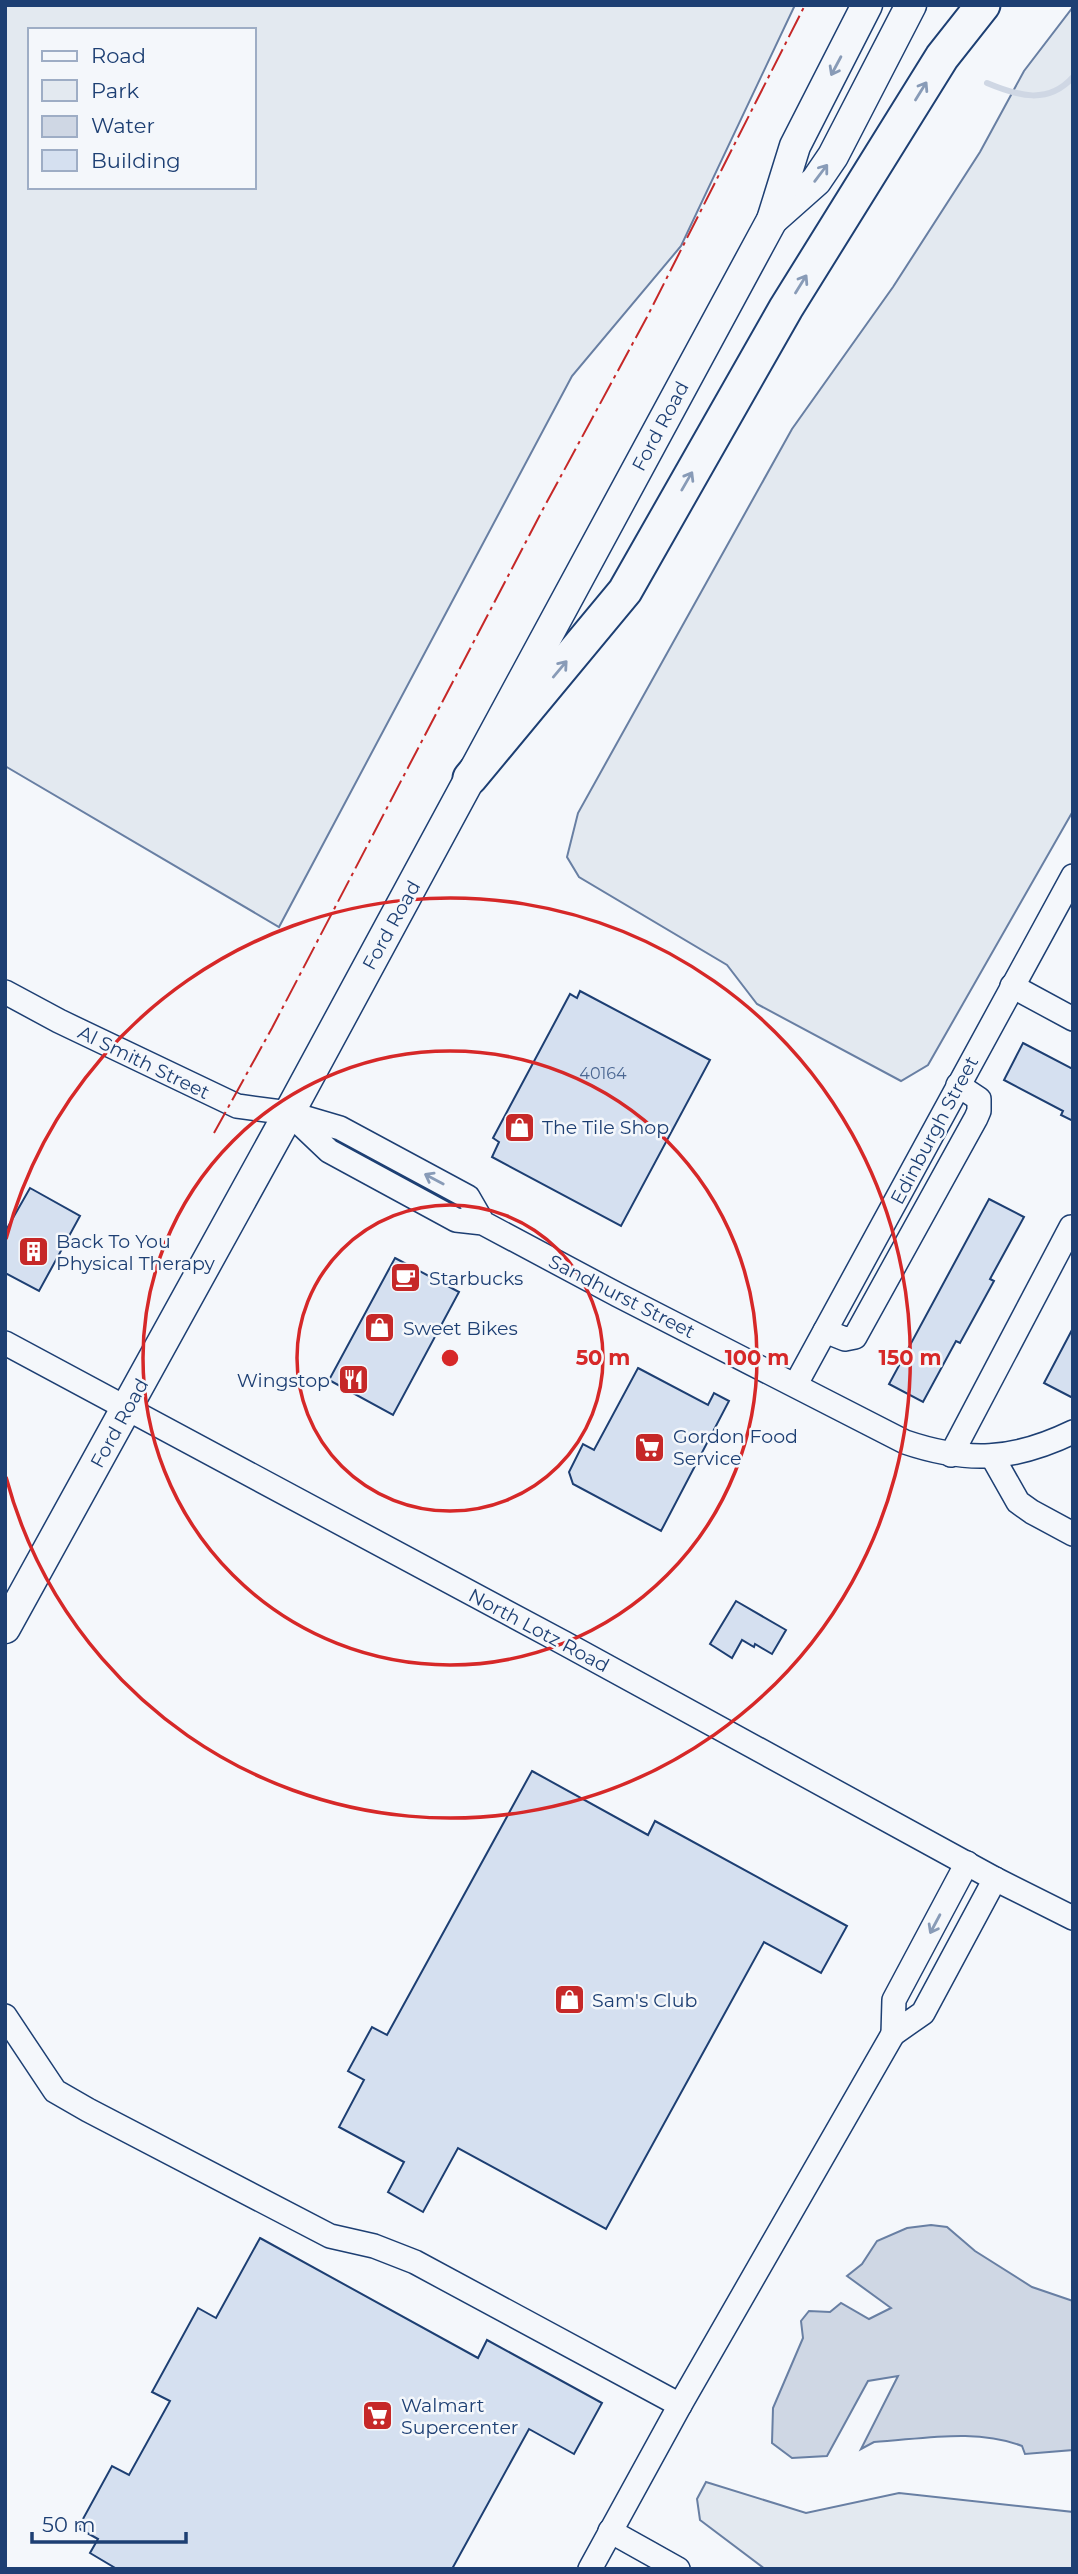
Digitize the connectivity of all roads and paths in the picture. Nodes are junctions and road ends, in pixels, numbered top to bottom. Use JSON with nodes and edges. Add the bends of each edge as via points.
{"nodes":[{"id":1,"x":867,"y":5,"type":"edge"},
{"id":2,"x":911,"y":5,"type":"edge"},
{"id":3,"x":983,"y":5,"type":"edge"},
{"id":4,"x":772,"y":220,"type":"junction"},
{"id":5,"x":470,"y":778,"type":"junction"},
{"id":6,"x":1073,"y":876,"type":"edge"},
{"id":7,"x":1012,"y":986,"type":"junction"},
{"id":8,"x":5,"y":992,"type":"edge"},
{"id":9,"x":1073,"y":1019,"type":"edge"},
{"id":10,"x":958,"y":1084,"type":"junction"},
{"id":11,"x":289,"y":1113,"type":"junction"},
{"id":12,"x":1071,"y":1227,"type":"edge"},
{"id":13,"x":825,"y":1331,"type":"junction"},
{"id":14,"x":5,"y":1343,"type":"edge"},
{"id":15,"x":796,"y":1384,"type":"junction"},
{"id":16,"x":126,"y":1409,"type":"junction"},
{"id":17,"x":1073,"y":1432,"type":"edge"},
{"id":18,"x":951,"y":1455,"type":"junction"},
{"id":19,"x":992,"y":1456,"type":"junction"},
{"id":20,"x":1073,"y":1534,"type":"edge"},
{"id":21,"x":5,"y":1628,"type":"edge"},
{"id":22,"x":967,"y":1863,"type":"junction"},
{"id":23,"x":995,"y":1879,"type":"junction"},
{"id":24,"x":1073,"y":1918,"type":"edge"},
{"id":25,"x":5,"y":2016,"type":"edge"},
{"id":26,"x":894,"y":2034,"type":"junction"},
{"id":27,"x":680,"y":2405,"type":"junction"},
{"id":28,"x":610,"y":2531,"type":"junction"},
{"id":29,"x":590,"y":2569,"type":"edge"},
{"id":30,"x":678,"y":2569,"type":"edge"}],
"edges":[{"from":1,"to":4,"type":"main road","name":"Ford Road","one_way":true,"via":[[794,146]]},
{"from":4,"to":2,"type":"main road","name":"Ford Road","one_way":true,"via":[[816,181],[833,156]]},
{"from":5,"to":3,"type":"highway","one_way":true,"via":[[625,591],[793,296],[942,57]]},
{"from":4,"to":5,"type":"main road","name":"Ford Road"},
{"from":5,"to":11,"type":"main road","name":"Ford Road"},
{"from":6,"to":7,"type":"street","name":"Edinburgh Street"},
{"from":7,"to":9,"type":"street"},
{"from":7,"to":10,"type":"street","name":"Edinburgh Street"},
{"from":8,"to":11,"type":"street","name":"Al Smith Street","via":[[237,1106]]},
{"from":10,"to":13,"type":"street","name":"Edinburgh Street"},
{"from":10,"to":13,"type":"street","via":[[979,1099],[976,1118],[855,1337],[845,1339]]},
{"from":11,"to":15,"type":"street","name":"Sandhurst Street","via":[[340,1128],[468,1197],[483,1223]]},
{"from":11,"to":16,"type":"main road","name":"Ford Road"},
{"from":12,"to":18,"type":"street"},
{"from":13,"to":15,"type":"street","name":"Edinburgh Street"},
{"from":14,"to":16,"type":"street","name":"North Lotz Road"},
{"from":15,"to":18,"type":"street","name":"Sandhurst Street","via":[[905,1442]]},
{"from":16,"to":21,"type":"main road","name":"Ford Road"},
{"from":16,"to":22,"type":"street","name":"North Lotz Road"},
{"from":17,"to":19,"type":"street","name":"Sandhurst Street"},
{"from":18,"to":19,"type":"street","name":"Sandhurst Street"},
{"from":19,"to":20,"type":"street","via":[[1018,1502]]},
{"from":22,"to":23,"type":"street","name":"North Lotz Road"},
{"from":22,"to":26,"type":"street","one_way":true,"via":[[894,2000]]},
{"from":23,"to":24,"type":"street","name":"North Lotz Road"},
{"from":23,"to":26,"type":"street","via":[[923,2012]]},
{"from":25,"to":27,"type":"street","via":[[55,2091],[331,2236],[415,2262]]},
{"from":26,"to":27,"type":"street"},
{"from":27,"to":28,"type":"street"},
{"from":28,"to":29,"type":"street"},
{"from":28,"to":30,"type":"street"}]}
